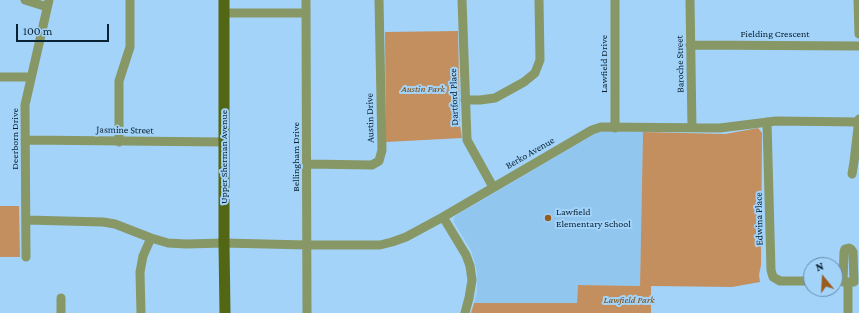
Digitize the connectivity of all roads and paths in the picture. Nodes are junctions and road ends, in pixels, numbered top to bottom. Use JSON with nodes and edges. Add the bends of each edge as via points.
{"nodes":[{"id":1,"x":25,"y":0,"type":"edge"},
{"id":2,"x":130,"y":0,"type":"edge"},
{"id":3,"x":224,"y":0,"type":"edge"},
{"id":4,"x":306,"y":0,"type":"edge"},
{"id":5,"x":379,"y":0,"type":"edge"},
{"id":6,"x":462,"y":0,"type":"edge"},
{"id":7,"x":539,"y":0,"type":"edge"},
{"id":8,"x":615,"y":0,"type":"edge"},
{"id":9,"x":690,"y":0,"type":"edge"},
{"id":10,"x":858,"y":0,"type":"edge"},
{"id":11,"x":48,"y":4,"type":"edge"},
{"id":12,"x":224,"y":13,"type":"junction"},
{"id":13,"x":306,"y":13,"type":"junction"},
{"id":14,"x":859,"y":34,"type":"edge"},
{"id":15,"x":690,"y":45,"type":"junction"},
{"id":16,"x":859,"y":46,"type":"edge"},
{"id":17,"x":0,"y":77,"type":"edge"},
{"id":18,"x":31,"y":77,"type":"junction"},
{"id":19,"x":465,"y":100,"type":"junction"},
{"id":20,"x":859,"y":119,"type":"edge"},
{"id":21,"x":767,"y":122,"type":"junction"},
{"id":22,"x":859,"y":122,"type":"edge"},
{"id":23,"x":615,"y":128,"type":"junction"},
{"id":24,"x":692,"y":128,"type":"junction"},
{"id":25,"x":25,"y":140,"type":"junction"},
{"id":26,"x":119,"y":142,"type":"junction"},
{"id":27,"x":224,"y":142,"type":"junction"},
{"id":28,"x":307,"y":164,"type":"junction"},
{"id":29,"x":852,"y":174,"type":"dead end"},
{"id":30,"x":493,"y":187,"type":"junction"},
{"id":31,"x":443,"y":217,"type":"junction"},
{"id":32,"x":26,"y":220,"type":"junction"},
{"id":33,"x":151,"y":238,"type":"junction"},
{"id":34,"x":224,"y":243,"type":"junction"},
{"id":35,"x":307,"y":245,"type":"junction"},
{"id":36,"x":26,"y":257,"type":"dead end"},
{"id":37,"x":803,"y":281,"type":"edge"},
{"id":38,"x":848,"y":282,"type":"edge"},
{"id":39,"x":61,"y":298,"type":"dead end"},
{"id":40,"x":61,"y":313,"type":"edge"},
{"id":41,"x":141,"y":313,"type":"edge"},
{"id":42,"x":225,"y":313,"type":"edge"},
{"id":43,"x":307,"y":313,"type":"edge"},
{"id":44,"x":465,"y":313,"type":"edge"},
{"id":45,"x":848,"y":313,"type":"edge"}],
"edges":[{"from":1,"to":11,"type":"street"},
{"from":2,"to":26,"type":"street","via":[[130,47],[119,81]]},
{"from":3,"to":12,"type":"main road","name":"Upper Sherman Avenue"},
{"from":4,"to":13,"type":"street","name":"Bellingham Drive"},
{"from":5,"to":28,"type":"street","name":"Austin Drive","via":[[382,150],[379,161],[372,165]]},
{"from":6,"to":19,"type":"street","name":"Dartford Place"},
{"from":7,"to":19,"type":"street","via":[[540,60],[535,74],[495,98]]},
{"from":8,"to":23,"type":"street","name":"Lawfield Drive"},
{"from":9,"to":15,"type":"street","name":"Baroche Street"},
{"from":10,"to":14,"type":"street"},
{"from":11,"to":18,"type":"street","name":"Deerborn Drive"},
{"from":12,"to":13,"type":"street"},
{"from":12,"to":27,"type":"main road","name":"Upper Sherman Avenue"},
{"from":13,"to":28,"type":"street","name":"Bellingham Drive"},
{"from":15,"to":16,"type":"street","name":"Fielding Crescent"},
{"from":15,"to":24,"type":"street","name":"Baroche Street"},
{"from":17,"to":18,"type":"street"},
{"from":18,"to":25,"type":"street","name":"Deerborn Drive","via":[[25,104]]},
{"from":19,"to":30,"type":"street","name":"Dartford Place","via":[[466,140]]},
{"from":20,"to":22,"type":"street"},
{"from":21,"to":22,"type":"street","name":"Berko Avenue"},
{"from":21,"to":24,"type":"street","name":"Berko Avenue","via":[[724,128]]},
{"from":21,"to":37,"type":"street","name":"Edwina Place","via":[[770,270],[772,277],[780,281]]},
{"from":22,"to":29,"type":"street"},
{"from":23,"to":24,"type":"street","name":"Berko Avenue"},
{"from":23,"to":30,"type":"street","name":"Berko Avenue","via":[[601,127],[592,130]]},
{"from":25,"to":26,"type":"street","name":"Jasmine Street"},
{"from":25,"to":32,"type":"street","name":"Deerborn Drive"},
{"from":26,"to":27,"type":"street","name":"Jasmine Street"},
{"from":27,"to":34,"type":"main road","name":"Upper Sherman Avenue"},
{"from":28,"to":35,"type":"street","name":"Bellingham Drive"},
{"from":30,"to":31,"type":"street","name":"Berko Avenue"},
{"from":31,"to":35,"type":"street","name":"Berko Avenue","via":[[406,237],[380,245]]},
{"from":31,"to":44,"type":"street","via":[[470,266],[472,280]]},
{"from":32,"to":33,"type":"street","name":"Berko Avenue","via":[[103,222]]},
{"from":32,"to":36,"type":"street","name":"Deerborn Drive"},
{"from":33,"to":34,"type":"street","name":"Berko Avenue","via":[[168,243]]},
{"from":33,"to":41,"type":"street","via":[[143,256],[140,272]]},
{"from":34,"to":35,"type":"street","name":"Berko Avenue"},
{"from":34,"to":42,"type":"main road","name":"Upper Sherman Avenue"},
{"from":35,"to":43,"type":"street","name":"Bellingham Drive"},
{"from":38,"to":45,"type":"street"},
{"from":39,"to":40,"type":"street"}]}
